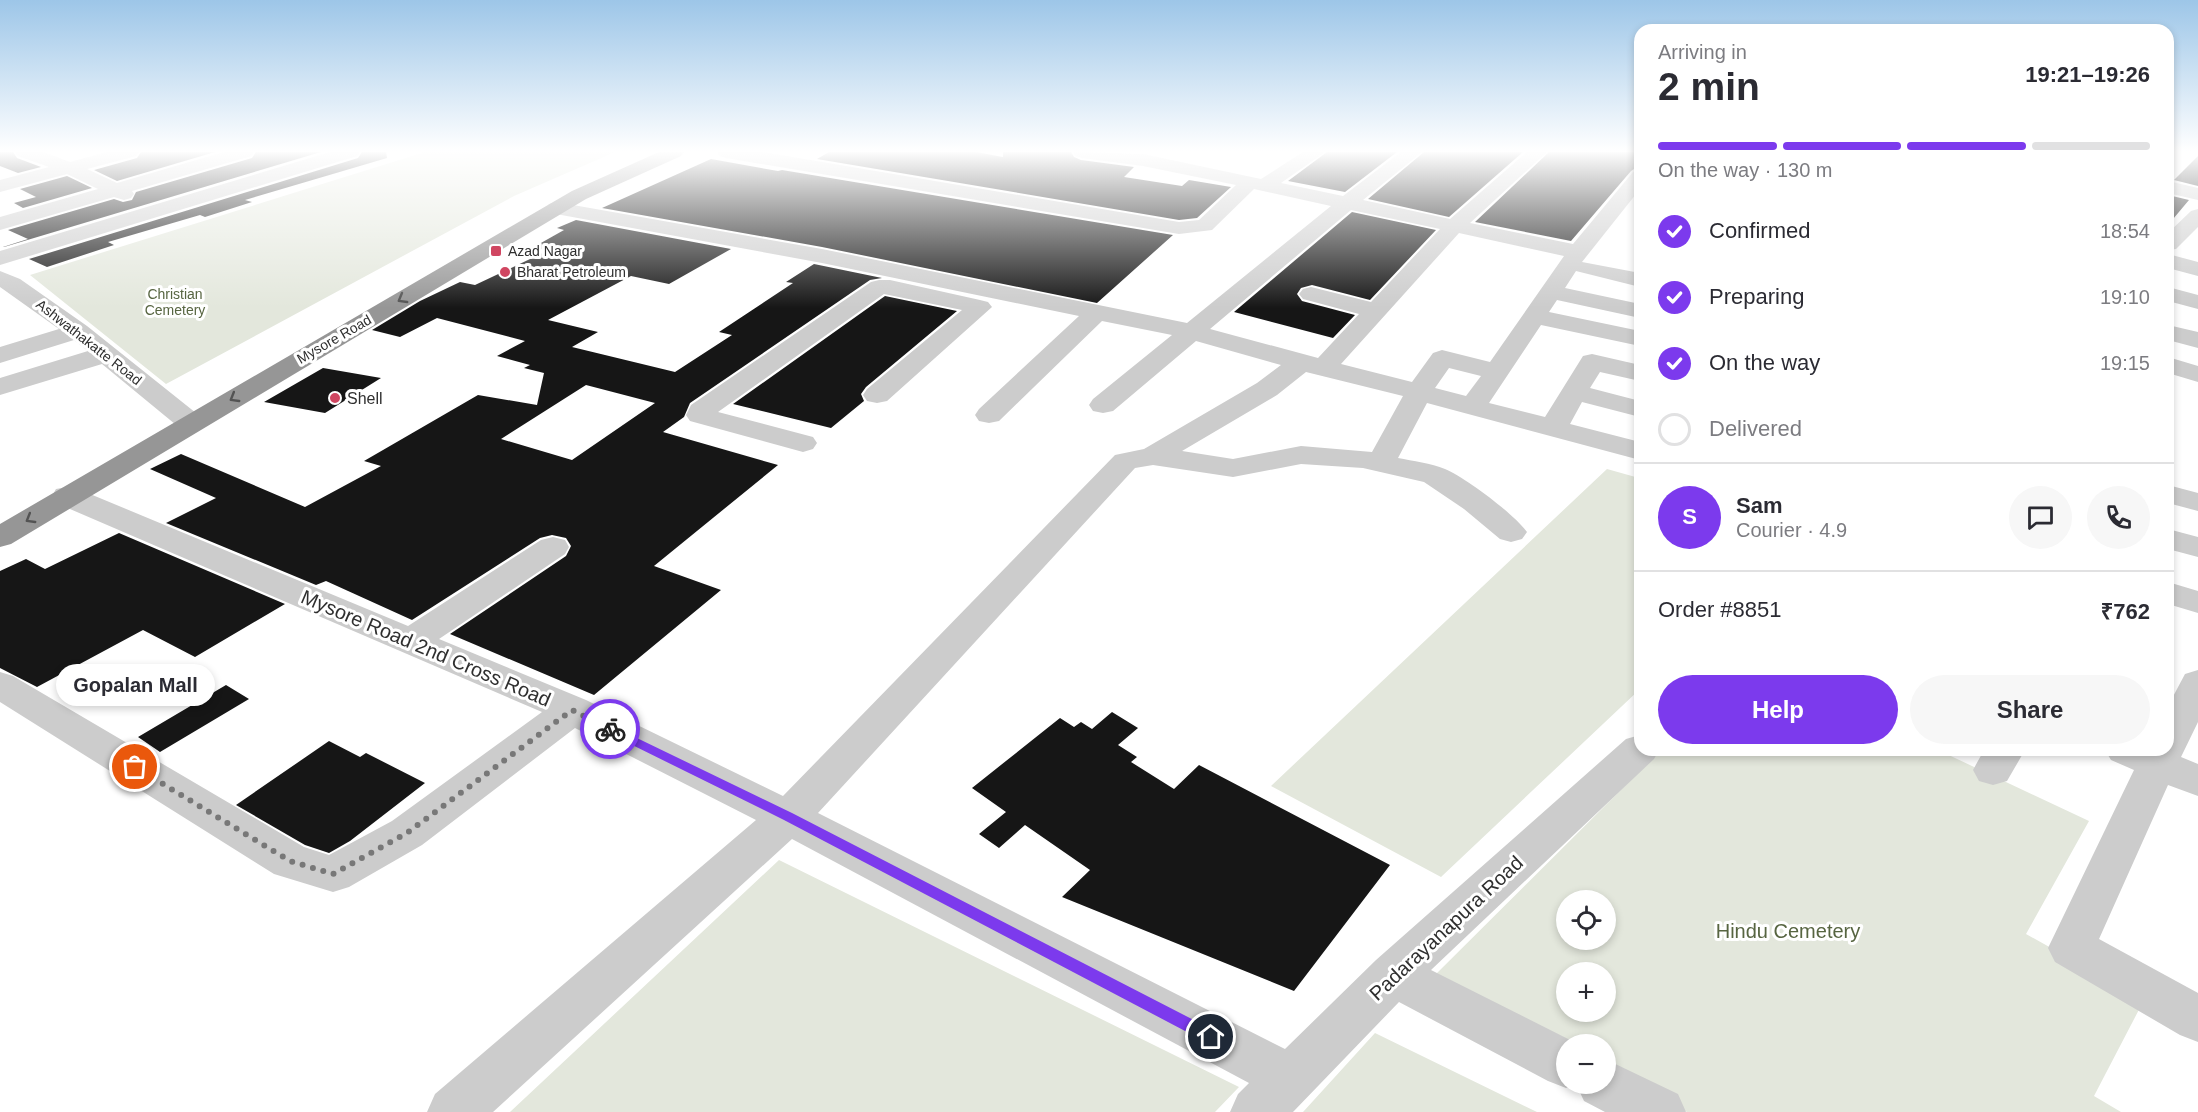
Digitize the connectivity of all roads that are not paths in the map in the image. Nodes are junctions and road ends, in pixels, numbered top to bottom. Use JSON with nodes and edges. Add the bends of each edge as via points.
{"nodes":[{"id":1,"x":67,"y":204,"type":"edge"},
{"id":2,"x":116,"y":204,"type":"edge"},
{"id":3,"x":150,"y":204,"type":"edge"},
{"id":4,"x":180,"y":204,"type":"edge"},
{"id":5,"x":532,"y":204,"type":"edge"},
{"id":6,"x":563,"y":204,"type":"edge"},
{"id":7,"x":1035,"y":204,"type":"edge"},
{"id":8,"x":1233,"y":204,"type":"edge"},
{"id":9,"x":1344,"y":204,"type":"edge"},
{"id":10,"x":1349,"y":204,"type":"edge"},
{"id":11,"x":1479,"y":204,"type":"edge"},
{"id":12,"x":1617,"y":204,"type":"edge"},
{"id":13,"x":1614,"y":207,"type":"junction"},
{"id":14,"x":556,"y":208,"type":"junction"},
{"id":15,"x":163,"y":209,"type":"junction"},
{"id":16,"x":1634,"y":210,"type":"edge"},
{"id":17,"x":195,"y":217,"type":"dead end"},
{"id":18,"x":0,"y":224,"type":"edge"},
{"id":19,"x":1454,"y":226,"type":"junction"},
{"id":20,"x":0,"y":238,"type":"edge"},
{"id":21,"x":0,"y":258,"type":"edge"},
{"id":22,"x":1582,"y":260,"type":"junction"},
{"id":23,"x":2174,"y":263,"type":"edge"},
{"id":24,"x":2198,"y":269,"type":"edge"},
{"id":25,"x":0,"y":278,"type":"edge"},
{"id":26,"x":1634,"y":278,"type":"edge"},
{"id":27,"x":918,"y":284,"type":"junction"},
{"id":28,"x":1551,"y":292,"type":"junction"},
{"id":29,"x":1311,"y":294,"type":"dead end"},
{"id":30,"x":976,"y":296,"type":"junction"},
{"id":31,"x":2174,"y":296,"type":"edge"},
{"id":32,"x":2198,"y":302,"type":"edge"},
{"id":33,"x":1634,"y":310,"type":"edge"},
{"id":34,"x":1376,"y":311,"type":"junction"},
{"id":35,"x":1097,"y":312,"type":"junction"},
{"id":36,"x":1535,"y":316,"type":"junction"},
{"id":37,"x":78,"y":331,"type":"junction"},
{"id":38,"x":1193,"y":332,"type":"junction"},
{"id":39,"x":1610,"y":333,"type":"junction"},
{"id":40,"x":2174,"y":334,"type":"edge"},
{"id":41,"x":1634,"y":338,"type":"edge"},
{"id":42,"x":2198,"y":340,"type":"edge"},
{"id":43,"x":106,"y":354,"type":"junction"},
{"id":44,"x":0,"y":355,"type":"edge"},
{"id":45,"x":1592,"y":362,"type":"junction"},
{"id":46,"x":1313,"y":365,"type":"junction"},
{"id":47,"x":2174,"y":367,"type":"edge"},
{"id":48,"x":1497,"y":372,"type":"junction"},
{"id":49,"x":1634,"y":372,"type":"edge"},
{"id":50,"x":2198,"y":374,"type":"edge"},
{"id":51,"x":0,"y":387,"type":"edge"},
{"id":52,"x":1574,"y":392,"type":"junction"},
{"id":53,"x":1418,"y":393,"type":"junction"},
{"id":54,"x":877,"y":395,"type":"dead end"},
{"id":55,"x":1103,"y":405,"type":"dead end"},
{"id":56,"x":1634,"y":407,"type":"edge"},
{"id":57,"x":1472,"y":408,"type":"junction"},
{"id":58,"x":989,"y":415,"type":"dead end"},
{"id":59,"x":183,"y":417,"type":"junction"},
{"id":60,"x":1553,"y":428,"type":"junction"},
{"id":61,"x":803,"y":443,"type":"dead end"},
{"id":62,"x":1634,"y":449,"type":"edge"},
{"id":63,"x":1153,"y":456,"type":"junction"},
{"id":64,"x":1381,"y":463,"type":"junction"},
{"id":65,"x":68,"y":496,"type":"junction"},
{"id":66,"x":2174,"y":496,"type":"edge"},
{"id":67,"x":2198,"y":502,"type":"edge"},
{"id":68,"x":10,"y":504,"type":"dead end"},
{"id":69,"x":1511,"y":532,"type":"dead end"},
{"id":70,"x":0,"y":537,"type":"edge"},
{"id":71,"x":2174,"y":541,"type":"edge"},
{"id":72,"x":553,"y":547,"type":"dead end"},
{"id":73,"x":2198,"y":547,"type":"edge"},
{"id":74,"x":2174,"y":595,"type":"edge"},
{"id":75,"x":2198,"y":602,"type":"edge"},
{"id":76,"x":411,"y":641,"type":"junction"},
{"id":77,"x":2198,"y":683,"type":"edge"},
{"id":78,"x":0,"y":685,"type":"edge"},
{"id":79,"x":572,"y":710,"type":"junction"},
{"id":80,"x":2174,"y":721,"type":"edge"},
{"id":81,"x":1634,"y":753,"type":"edge"},
{"id":82,"x":2152,"y":756,"type":"edge"},
{"id":83,"x":2160,"y":756,"type":"edge"},
{"id":84,"x":2198,"y":781,"type":"edge"},
{"id":85,"x":788,"y":817,"type":"junction"},
{"id":86,"x":1392,"y":975,"type":"junction"},
{"id":87,"x":2198,"y":1020,"type":"edge"},
{"id":88,"x":1556,"y":1059,"type":"edge"},
{"id":89,"x":1290,"y":1078,"type":"junction"},
{"id":90,"x":1616,"y":1090,"type":"edge"},
{"id":91,"x":454,"y":1112,"type":"edge"},
{"id":92,"x":1257,"y":1112,"type":"edge"},
{"id":93,"x":1659,"y":1112,"type":"edge"}],
"edges":[{"from":1,"to":18,"type":"street"},
{"from":2,"to":20,"type":"street"},
{"from":3,"to":15,"type":"street"},
{"from":4,"to":15,"type":"street"},
{"from":5,"to":59,"type":"highway","name":"Mysore Road"},
{"from":6,"to":14,"type":"highway","name":"Mysore Road"},
{"from":7,"to":8,"type":"street","via":[[1179,228],[1205,226]]},
{"from":9,"to":38,"type":"street"},
{"from":10,"to":19,"type":"street"},
{"from":11,"to":19,"type":"street"},
{"from":12,"to":13,"type":"street"},
{"from":13,"to":16,"type":"street"},
{"from":13,"to":22,"type":"street"},
{"from":14,"to":27,"type":"street","via":[[822,256]]},
{"from":14,"to":59,"type":"highway","name":"Mysore Road","one_way":true},
{"from":15,"to":17,"type":"street"},
{"from":15,"to":21,"type":"street"},
{"from":19,"to":22,"type":"street"},
{"from":19,"to":34,"type":"street"},
{"from":22,"to":26,"type":"street"},
{"from":22,"to":28,"type":"street"},
{"from":23,"to":24,"type":"street"},
{"from":25,"to":37,"type":"street","name":"Ashwathakatte Road"},
{"from":27,"to":30,"type":"street"},
{"from":27,"to":61,"type":"street","via":[[873,290],[700,414]]},
{"from":28,"to":33,"type":"street"},
{"from":28,"to":36,"type":"street"},
{"from":29,"to":34,"type":"street"},
{"from":30,"to":35,"type":"street"},
{"from":30,"to":54,"type":"street","via":[[980,307]]},
{"from":31,"to":32,"type":"street"},
{"from":34,"to":46,"type":"street"},
{"from":35,"to":38,"type":"street"},
{"from":35,"to":58,"type":"street"},
{"from":36,"to":39,"type":"street"},
{"from":36,"to":48,"type":"street"},
{"from":37,"to":43,"type":"street","name":"Ashwathakatte Road"},
{"from":37,"to":44,"type":"street"},
{"from":38,"to":46,"type":"street"},
{"from":38,"to":55,"type":"street"},
{"from":39,"to":41,"type":"street"},
{"from":39,"to":45,"type":"street"},
{"from":40,"to":42,"type":"street"},
{"from":43,"to":51,"type":"street"},
{"from":43,"to":59,"type":"street","name":"Ashwathakatte Road"},
{"from":45,"to":49,"type":"street"},
{"from":45,"to":52,"type":"street"},
{"from":46,"to":53,"type":"street"},
{"from":46,"to":63,"type":"street"},
{"from":47,"to":50,"type":"street"},
{"from":48,"to":53,"type":"street","via":[[1442,358]]},
{"from":48,"to":57,"type":"street"},
{"from":52,"to":56,"type":"street"},
{"from":52,"to":60,"type":"street"},
{"from":53,"to":57,"type":"street"},
{"from":53,"to":64,"type":"street"},
{"from":57,"to":60,"type":"street"},
{"from":59,"to":65,"type":"highway","name":"Mysore Road"},
{"from":59,"to":68,"type":"highway","name":"Mysore Road"},
{"from":60,"to":62,"type":"street"},
{"from":63,"to":64,"type":"street","via":[[1233,468],[1301,455]]},
{"from":63,"to":85,"type":"street","via":[[1125,461]]},
{"from":64,"to":69,"type":"street","via":[[1434,475]]},
{"from":65,"to":70,"type":"highway","name":"Mysore Road","one_way":true},
{"from":65,"to":76,"type":"street","name":"Mysore Road 2nd Cross Road"},
{"from":66,"to":67,"type":"street"},
{"from":71,"to":73,"type":"street"},
{"from":72,"to":76,"type":"street"},
{"from":74,"to":75,"type":"street"},
{"from":76,"to":79,"type":"street","name":"Mysore Road 2nd Cross Road"},
{"from":77,"to":80,"type":"street"},
{"from":78,"to":79,"type":"street","via":[[290,861],[333,874],[407,833]]},
{"from":79,"to":85,"type":"street","name":"Mysore Road 2nd Cross Road"},
{"from":81,"to":86,"type":"street","name":"Padarayanapura Road"},
{"from":82,"to":87,"type":"street","via":[[2072,948]]},
{"from":83,"to":84,"type":"street"},
{"from":85,"to":89,"type":"street","name":"Mysore Road 2nd Cross Road"},
{"from":85,"to":91,"type":"street"},
{"from":86,"to":88,"type":"street"},
{"from":86,"to":89,"type":"street","name":"Padarayanapura Road"},
{"from":89,"to":92,"type":"street","name":"Padarayanapura Road"},
{"from":90,"to":93,"type":"street"}]}
